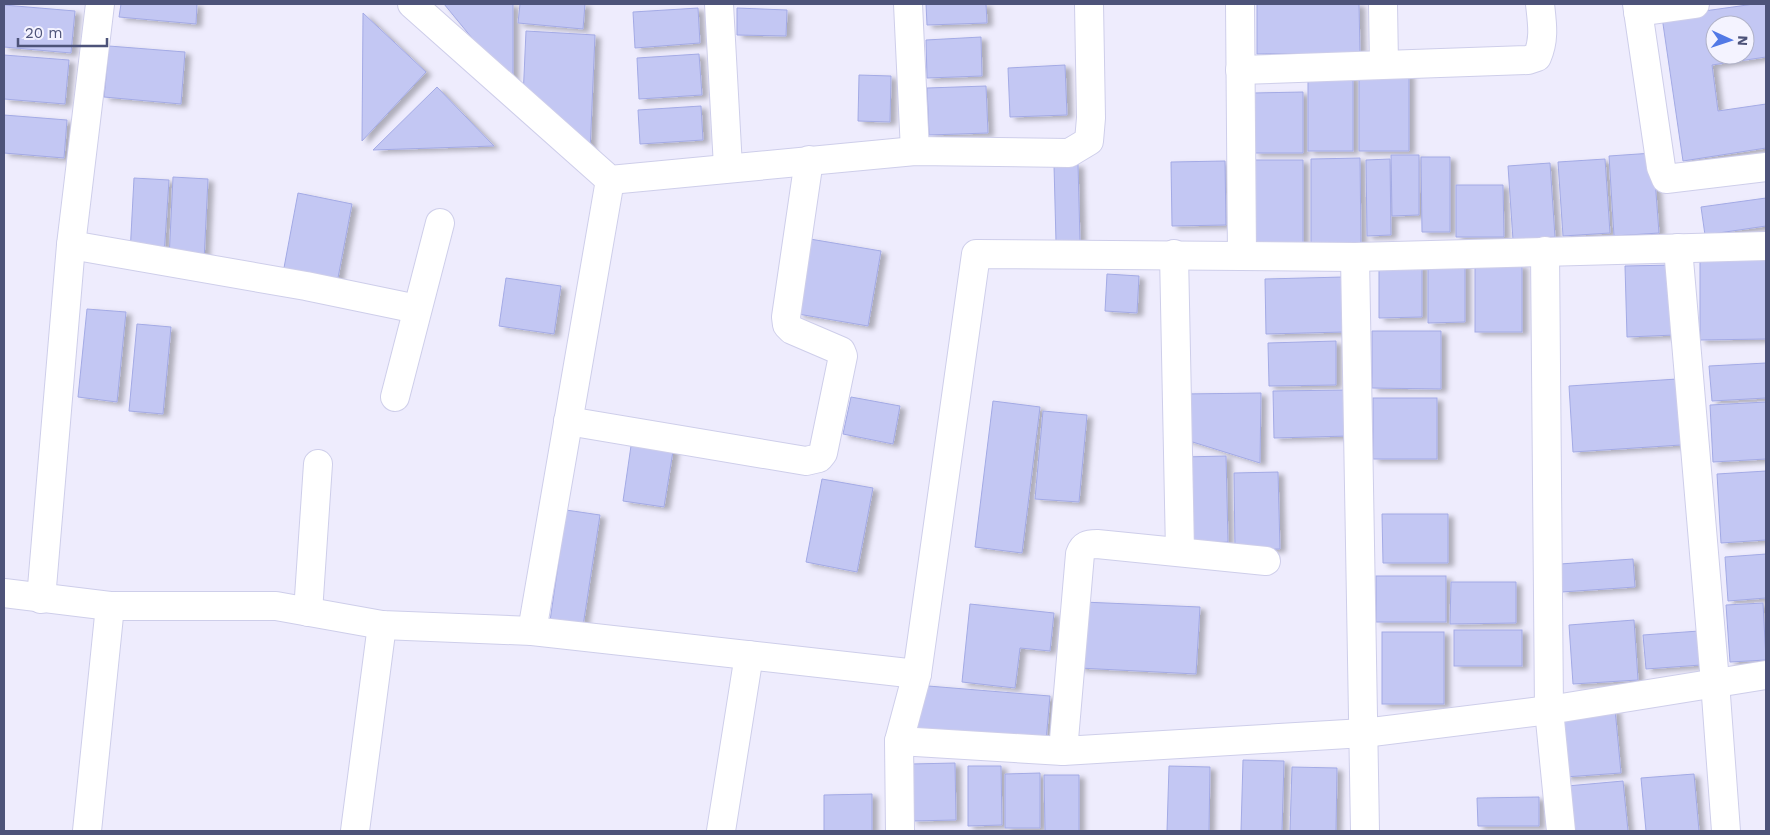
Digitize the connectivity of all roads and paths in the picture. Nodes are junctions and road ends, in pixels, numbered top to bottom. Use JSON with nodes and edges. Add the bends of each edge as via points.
{"nodes":[{"id":1,"x":100,"y":4,"type":"edge"},
{"id":2,"x":412,"y":4,"type":"edge"},
{"id":3,"x":719,"y":4,"type":"edge"},
{"id":4,"x":908,"y":4,"type":"edge"},
{"id":5,"x":1089,"y":4,"type":"edge"},
{"id":6,"x":1240,"y":4,"type":"edge"},
{"id":7,"x":1383,"y":4,"type":"edge"},
{"id":8,"x":1540,"y":4,"type":"edge"},
{"id":9,"x":1694,"y":4,"type":"edge"},
{"id":10,"x":1637,"y":8,"type":"edge"},
{"id":11,"x":1384,"y":64,"type":"junction"},
{"id":12,"x":1240,"y":70,"type":"junction"},
{"id":13,"x":915,"y":151,"type":"junction"},
{"id":14,"x":809,"y":160,"type":"junction"},
{"id":15,"x":728,"y":167,"type":"junction"},
{"id":16,"x":1766,"y":167,"type":"edge"},
{"id":17,"x":610,"y":180,"type":"junction"},
{"id":18,"x":440,"y":223,"type":"dead end"},
{"id":19,"x":71,"y":245,"type":"junction"},
{"id":20,"x":1766,"y":246,"type":"edge"},
{"id":21,"x":1678,"y":248,"type":"junction"},
{"id":22,"x":1545,"y":251,"type":"junction"},
{"id":23,"x":1174,"y":254,"type":"junction"},
{"id":24,"x":1242,"y":256,"type":"junction"},
{"id":25,"x":1355,"y":257,"type":"junction"},
{"id":26,"x":418,"y":308,"type":"junction"},
{"id":27,"x":395,"y":397,"type":"dead end"},
{"id":28,"x":568,"y":421,"type":"junction"},
{"id":29,"x":318,"y":464,"type":"dead end"},
{"id":30,"x":1180,"y":552,"type":"junction"},
{"id":31,"x":1266,"y":561,"type":"dead end"},
{"id":32,"x":4,"y":593,"type":"edge"},
{"id":33,"x":41,"y":599,"type":"junction"},
{"id":34,"x":110,"y":606,"type":"junction"},
{"id":35,"x":308,"y":612,"type":"junction"},
{"id":36,"x":382,"y":624,"type":"junction"},
{"id":37,"x":532,"y":631,"type":"junction"},
{"id":38,"x":749,"y":655,"type":"junction"},
{"id":39,"x":917,"y":674,"type":"junction"},
{"id":40,"x":1766,"y":675,"type":"edge"},
{"id":41,"x":1716,"y":682,"type":"junction"},
{"id":42,"x":1549,"y":710,"type":"junction"},
{"id":43,"x":1364,"y":733,"type":"junction"},
{"id":44,"x":899,"y":741,"type":"junction"},
{"id":45,"x":1063,"y":751,"type":"junction"},
{"id":46,"x":87,"y":831,"type":"edge"},
{"id":47,"x":355,"y":831,"type":"edge"},
{"id":48,"x":721,"y":831,"type":"edge"},
{"id":49,"x":900,"y":831,"type":"edge"},
{"id":50,"x":1365,"y":831,"type":"edge"},
{"id":51,"x":1562,"y":831,"type":"edge"},
{"id":52,"x":1726,"y":831,"type":"edge"}],
"edges":[{"from":1,"to":19,"type":"street"},
{"from":2,"to":17,"type":"street"},
{"from":3,"to":15,"type":"street"},
{"from":4,"to":13,"type":"street"},
{"from":5,"to":13,"type":"street","via":[[1089,141],[1069,153]]},
{"from":6,"to":12,"type":"street"},
{"from":7,"to":11,"type":"street"},
{"from":8,"to":11,"type":"street","via":[[1541,48],[1537,56],[1528,60]]},
{"from":9,"to":10,"type":"street"},
{"from":10,"to":16,"type":"street","via":[[1660,167],[1666,179]]},
{"from":11,"to":12,"type":"street"},
{"from":12,"to":24,"type":"street"},
{"from":13,"to":14,"type":"street"},
{"from":14,"to":15,"type":"street"},
{"from":14,"to":28,"type":"street","via":[[786,317],[792,330],[841,351],[843,356],[823,453],[806,461]]},
{"from":15,"to":17,"type":"street"},
{"from":17,"to":28,"type":"street"},
{"from":18,"to":26,"type":"street"},
{"from":19,"to":26,"type":"street"},
{"from":19,"to":33,"type":"street"},
{"from":20,"to":21,"type":"street"},
{"from":21,"to":22,"type":"street"},
{"from":21,"to":41,"type":"street"},
{"from":22,"to":25,"type":"street"},
{"from":22,"to":42,"type":"street"},
{"from":23,"to":24,"type":"street"},
{"from":23,"to":30,"type":"street"},
{"from":23,"to":39,"type":"street","via":[[976,254]]},
{"from":24,"to":25,"type":"street"},
{"from":25,"to":43,"type":"street"},
{"from":26,"to":27,"type":"street"},
{"from":28,"to":37,"type":"street"},
{"from":29,"to":35,"type":"street"},
{"from":30,"to":31,"type":"street"},
{"from":30,"to":45,"type":"street","via":[[1097,544],[1083,547]]},
{"from":32,"to":33,"type":"street"},
{"from":33,"to":34,"type":"street"},
{"from":34,"to":35,"type":"street","via":[[276,606]]},
{"from":34,"to":46,"type":"street"},
{"from":35,"to":36,"type":"street"},
{"from":36,"to":37,"type":"street"},
{"from":36,"to":47,"type":"street"},
{"from":37,"to":38,"type":"street"},
{"from":38,"to":39,"type":"street"},
{"from":38,"to":48,"type":"street"},
{"from":39,"to":44,"type":"street"},
{"from":40,"to":41,"type":"street"},
{"from":41,"to":42,"type":"street"},
{"from":41,"to":52,"type":"street"},
{"from":42,"to":43,"type":"street"},
{"from":42,"to":51,"type":"street"},
{"from":43,"to":45,"type":"street"},
{"from":43,"to":50,"type":"street"},
{"from":44,"to":45,"type":"street"},
{"from":44,"to":49,"type":"street"}]}
